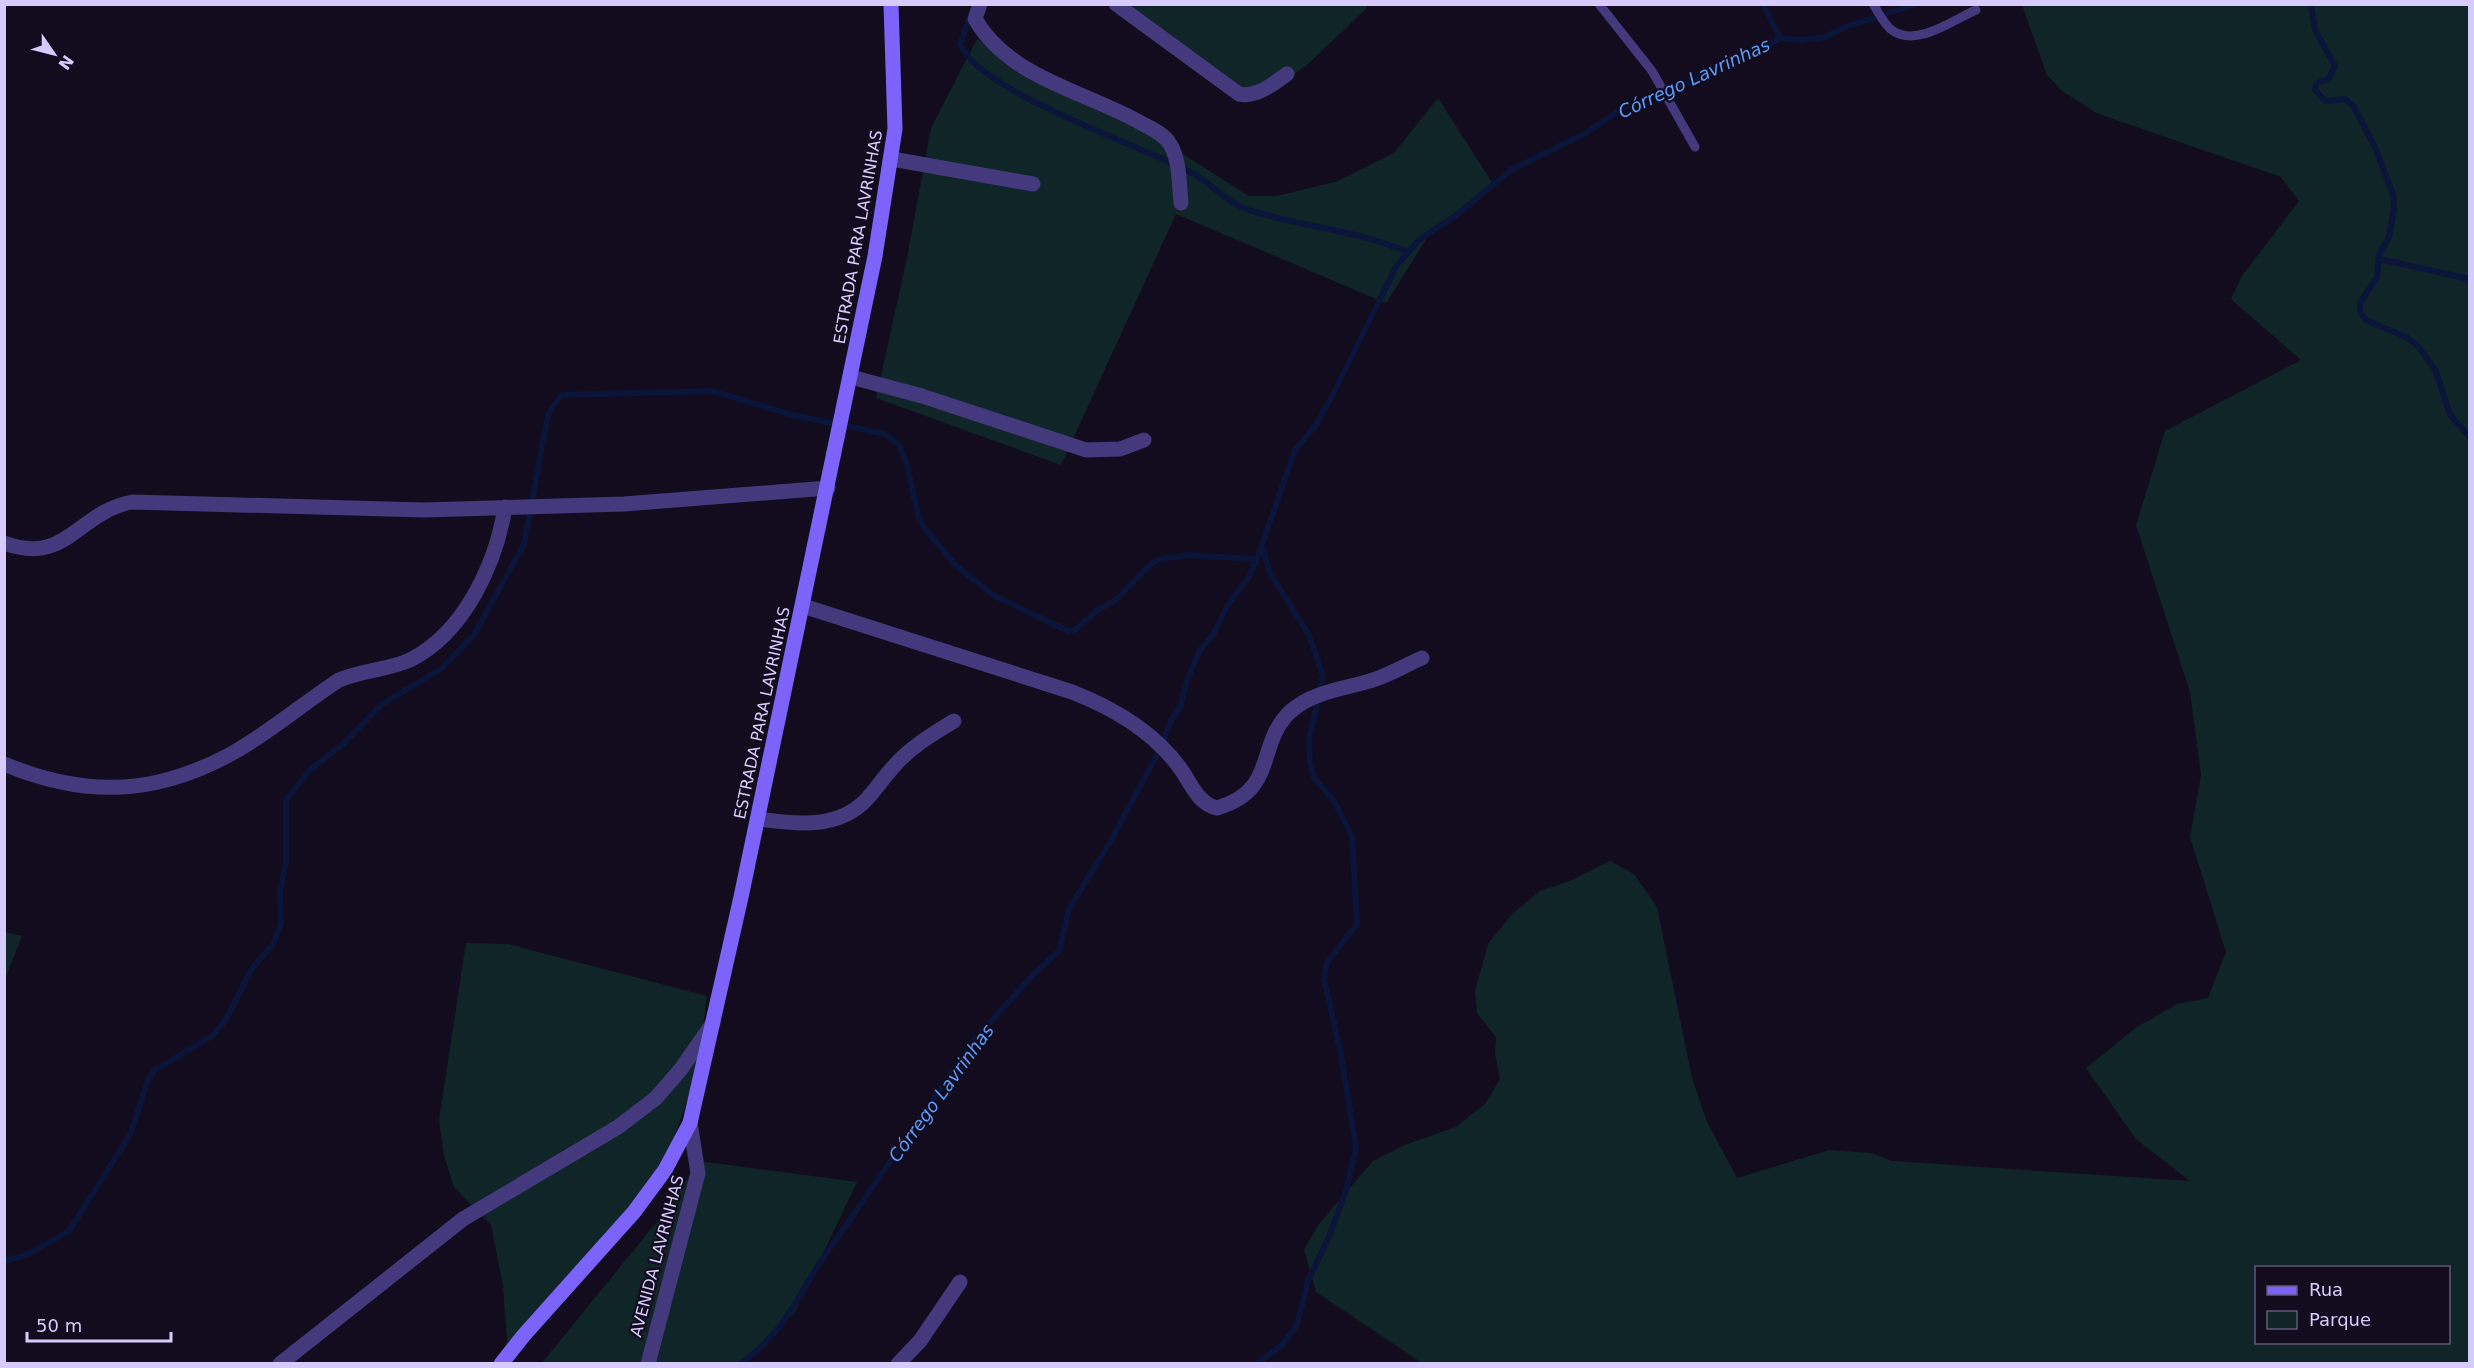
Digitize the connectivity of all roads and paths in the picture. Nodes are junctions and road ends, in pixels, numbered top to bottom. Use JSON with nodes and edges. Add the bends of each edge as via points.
{"nodes":[{"id":1,"x":891,"y":4,"type":"edge"},
{"id":2,"x":980,"y":4,"type":"edge"},
{"id":3,"x":1116,"y":4,"type":"edge"},
{"id":4,"x":1599,"y":4,"type":"edge"},
{"id":5,"x":1873,"y":4,"type":"edge"},
{"id":6,"x":1976,"y":10,"type":"dead end"},
{"id":7,"x":1287,"y":74,"type":"dead end"},
{"id":8,"x":1695,"y":147,"type":"dead end"},
{"id":9,"x":892,"y":159,"type":"junction"},
{"id":10,"x":1033,"y":184,"type":"dead end"},
{"id":11,"x":1181,"y":203,"type":"dead end"},
{"id":12,"x":851,"y":377,"type":"junction"},
{"id":13,"x":1143,"y":440,"type":"dead end"},
{"id":14,"x":828,"y":488,"type":"junction"},
{"id":15,"x":505,"y":507,"type":"junction"},
{"id":16,"x":4,"y":543,"type":"edge"},
{"id":17,"x":803,"y":606,"type":"junction"},
{"id":18,"x":1422,"y":658,"type":"dead end"},
{"id":19,"x":954,"y":721,"type":"dead end"},
{"id":20,"x":4,"y":764,"type":"edge"},
{"id":21,"x":758,"y":819,"type":"junction"},
{"id":22,"x":713,"y":1023,"type":"junction"},
{"id":23,"x":690,"y":1123,"type":"junction"},
{"id":24,"x":960,"y":1282,"type":"dead end"},
{"id":25,"x":280,"y":1364,"type":"edge"},
{"id":26,"x":501,"y":1364,"type":"edge"},
{"id":27,"x":648,"y":1364,"type":"edge"},
{"id":28,"x":898,"y":1364,"type":"edge"}],
"edges":[{"from":1,"to":9,"type":"street","name":"ESTRADA PARA LAVRINHAS","via":[[896,95]]},
{"from":2,"to":11,"type":"street","via":[[975,19],[979,26],[1015,61],[1046,81],[1128,116],[1169,141]]},
{"from":3,"to":7,"type":"street","via":[[1239,94],[1263,90]]},
{"from":4,"to":8,"type":"lane","via":[[1652,72]]},
{"from":5,"to":6,"type":"lane","via":[[1892,31],[1911,36],[1923,35]]},
{"from":9,"to":10,"type":"street"},
{"from":9,"to":12,"type":"street","name":"ESTRADA PARA LAVRINHAS"},
{"from":12,"to":13,"type":"street","via":[[1086,450],[1120,449]]},
{"from":12,"to":14,"type":"street","name":"ESTRADA PARA LAVRINHAS"},
{"from":14,"to":15,"type":"street","via":[[624,504]]},
{"from":14,"to":17,"type":"street","name":"ESTRADA PARA LAVRINHAS"},
{"from":15,"to":16,"type":"street","via":[[391,510],[132,502],[104,511],[54,547],[31,551]]},
{"from":15,"to":20,"type":"street","via":[[497,545],[482,577],[459,617],[437,642],[408,661],[339,680],[230,754],[173,779],[105,788],[55,782]]},
{"from":17,"to":18,"type":"street","via":[[1102,704],[1146,733],[1172,758],[1205,804],[1217,808],[1250,791],[1283,720],[1303,702],[1375,679]]},
{"from":17,"to":21,"type":"street","name":"ESTRADA PARA LAVRINHAS"},
{"from":19,"to":21,"type":"street","via":[[908,752],[849,814],[810,824]]},
{"from":21,"to":22,"type":"street","name":"ESTRADA PARA LAVRINHAS"},
{"from":22,"to":23,"type":"street","name":"ESTRADA PARA LAVRINHAS"},
{"from":22,"to":25,"type":"street","via":[[656,1098],[618,1127],[463,1219]]},
{"from":23,"to":26,"type":"street","name":"ESTRADA PARA LAVRINHAS","via":[[665,1170],[634,1212]]},
{"from":23,"to":27,"type":"street","name":"AVENIDA LAVRINHAS","via":[[698,1173]]},
{"from":24,"to":28,"type":"street","via":[[920,1341]]}]}
